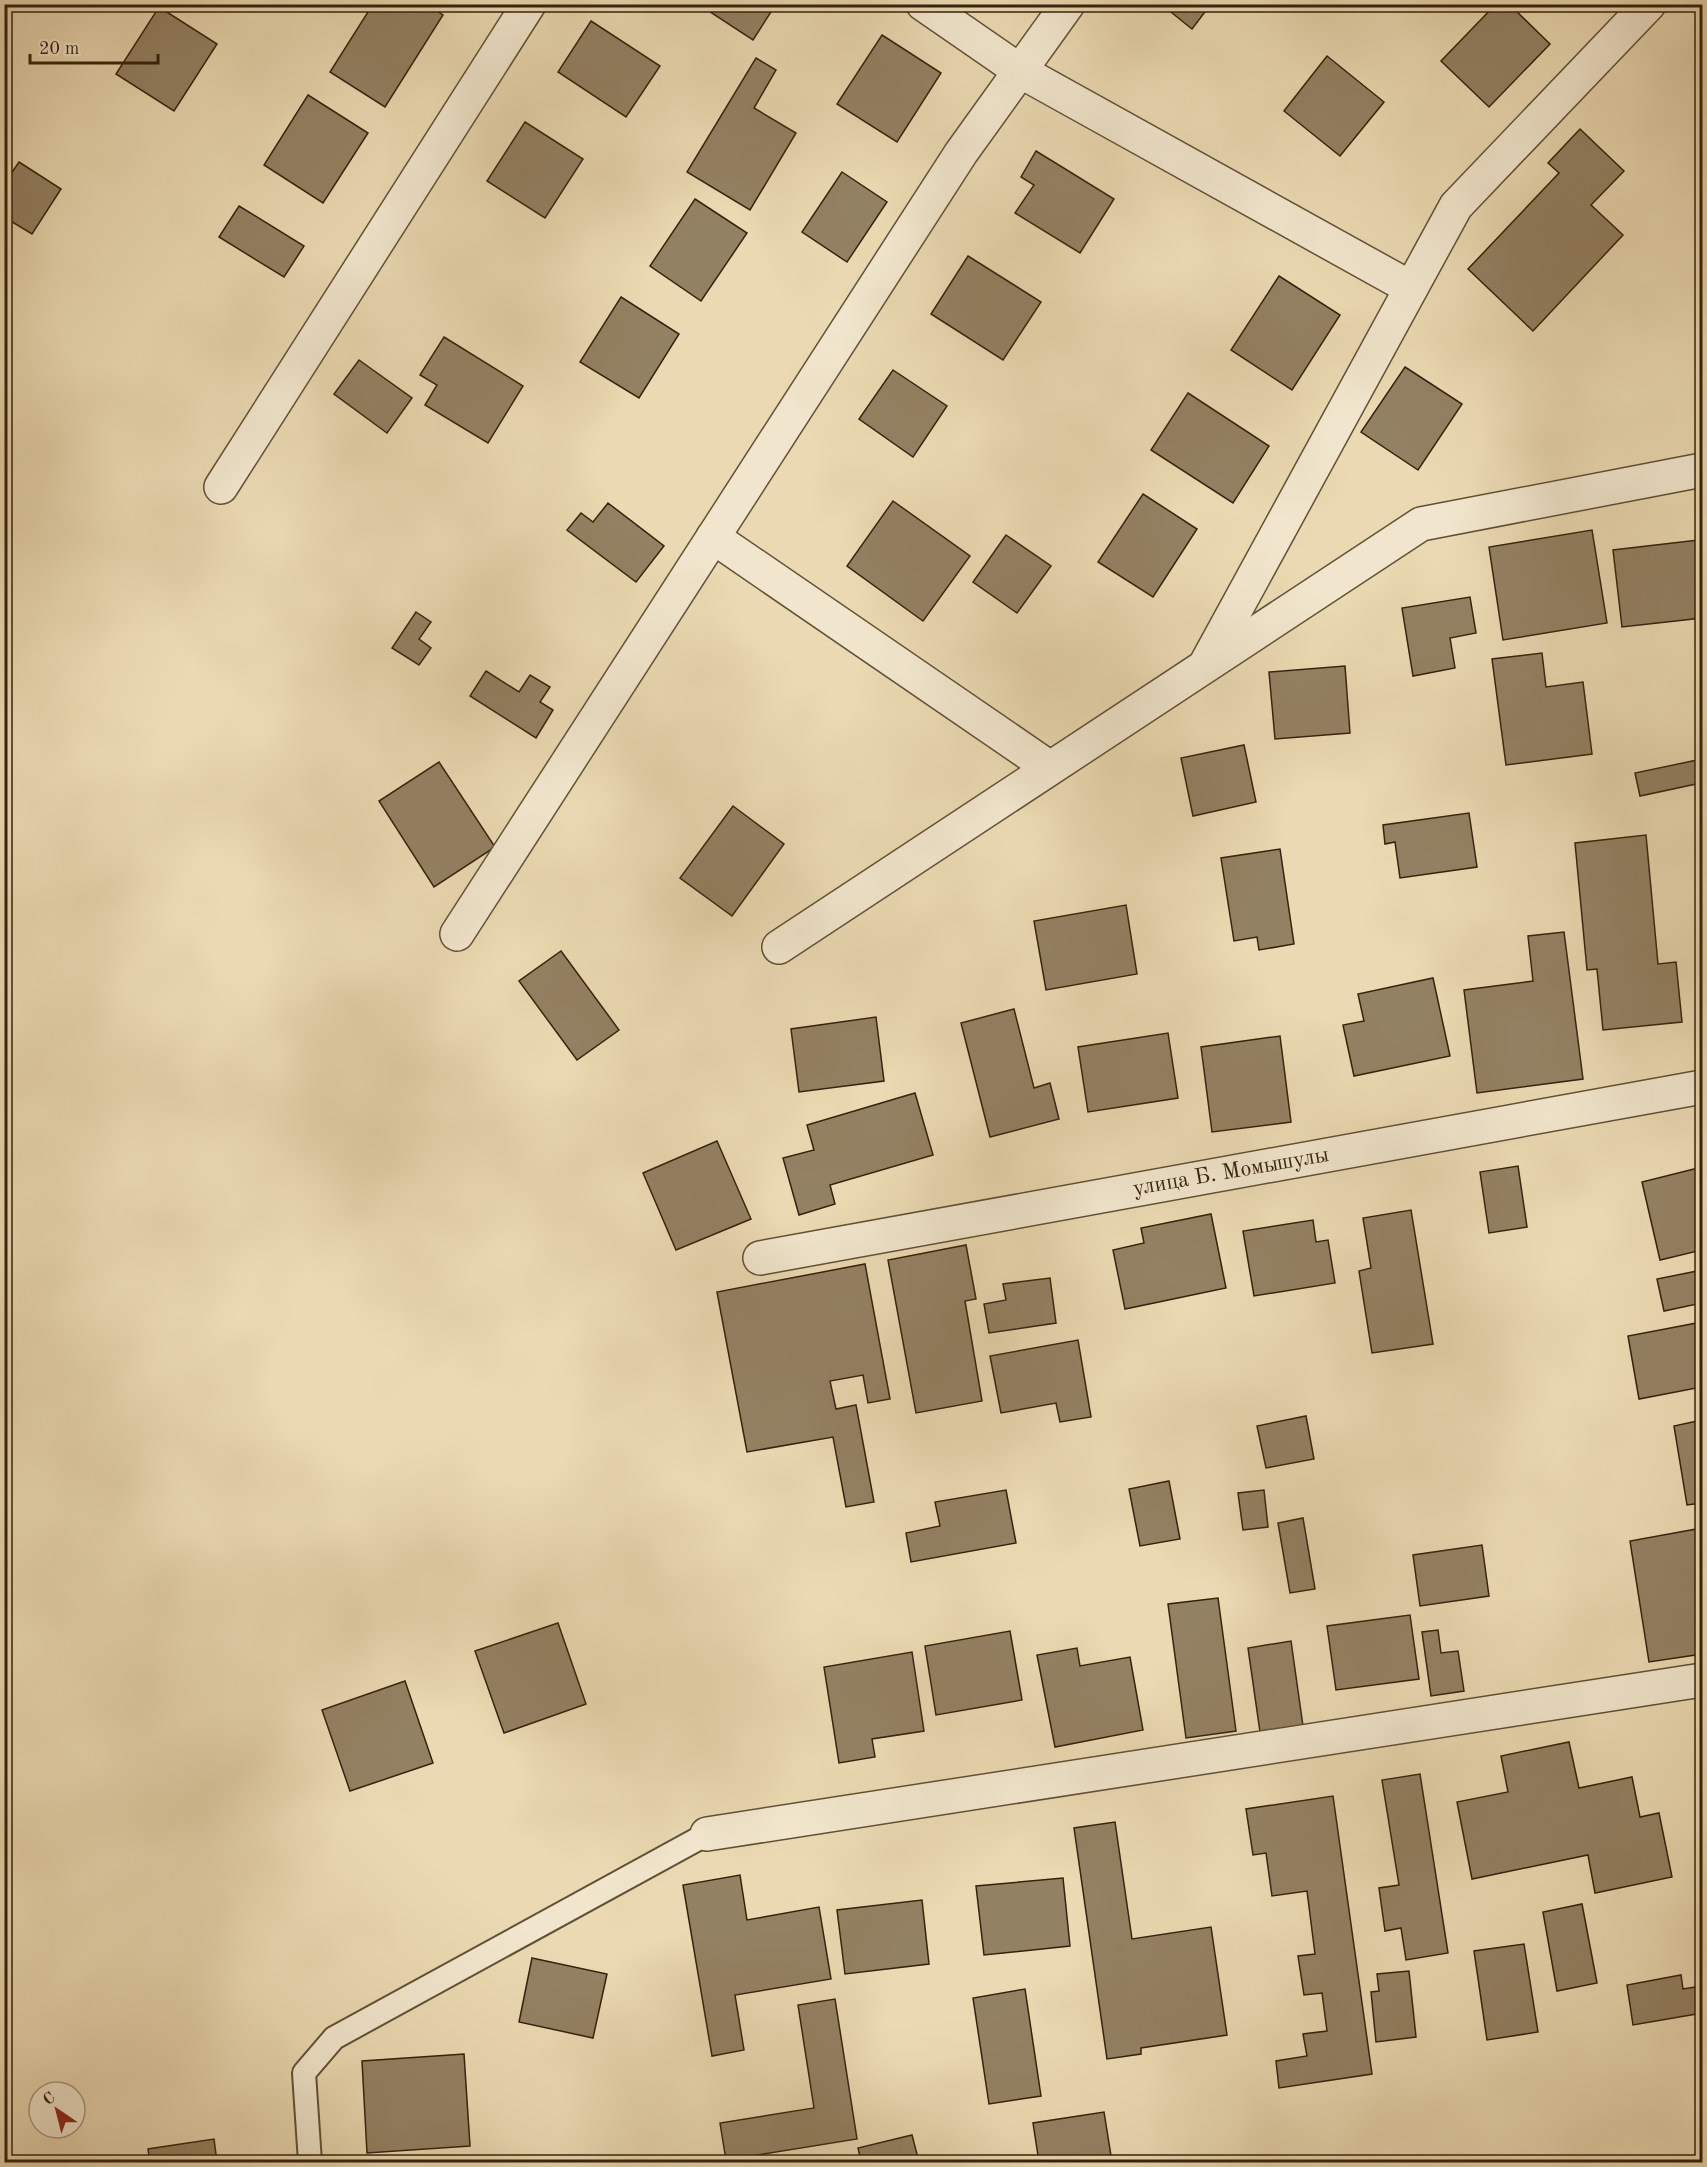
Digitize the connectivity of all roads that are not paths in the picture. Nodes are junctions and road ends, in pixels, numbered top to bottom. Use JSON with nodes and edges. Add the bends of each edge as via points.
{"nodes":[{"id":1,"x":529,"y":4,"type":"edge"},
{"id":2,"x":923,"y":4,"type":"edge"},
{"id":3,"x":1068,"y":4,"type":"edge"},
{"id":4,"x":1649,"y":4,"type":"edge"},
{"id":5,"x":1020,"y":71,"type":"junction"},
{"id":6,"x":1411,"y":288,"type":"junction"},
{"id":7,"x":1702,"y":470,"type":"edge"},
{"id":8,"x":221,"y":487,"type":"dead end"},
{"id":9,"x":713,"y":537,"type":"junction"},
{"id":10,"x":1204,"y":666,"type":"junction"},
{"id":11,"x":1050,"y":768,"type":"junction"},
{"id":12,"x":457,"y":934,"type":"dead end"},
{"id":13,"x":779,"y":947,"type":"dead end"},
{"id":14,"x":1702,"y":1087,"type":"edge"},
{"id":15,"x":760,"y":1258,"type":"dead end"},
{"id":16,"x":1702,"y":1680,"type":"edge"},
{"id":17,"x":707,"y":1834,"type":"joint"},
{"id":18,"x":310,"y":2163,"type":"edge"}],
"edges":[{"from":1,"to":8,"type":"street"},
{"from":2,"to":5,"type":"street"},
{"from":3,"to":5,"type":"street"},
{"from":4,"to":6,"type":"street","via":[[1456,206]]},
{"from":5,"to":6,"type":"street"},
{"from":5,"to":9,"type":"street","via":[[961,153]]},
{"from":6,"to":10,"type":"street"},
{"from":7,"to":10,"type":"street","via":[[1420,524]]},
{"from":9,"to":11,"type":"street"},
{"from":9,"to":12,"type":"street"},
{"from":10,"to":11,"type":"street"},
{"from":11,"to":13,"type":"street"},
{"from":14,"to":15,"type":"street","name":"улица Б. Момышулы"},
{"from":16,"to":17,"type":"street"},
{"from":17,"to":18,"type":"lane","via":[[334,2038],[304,2073]]}]}
